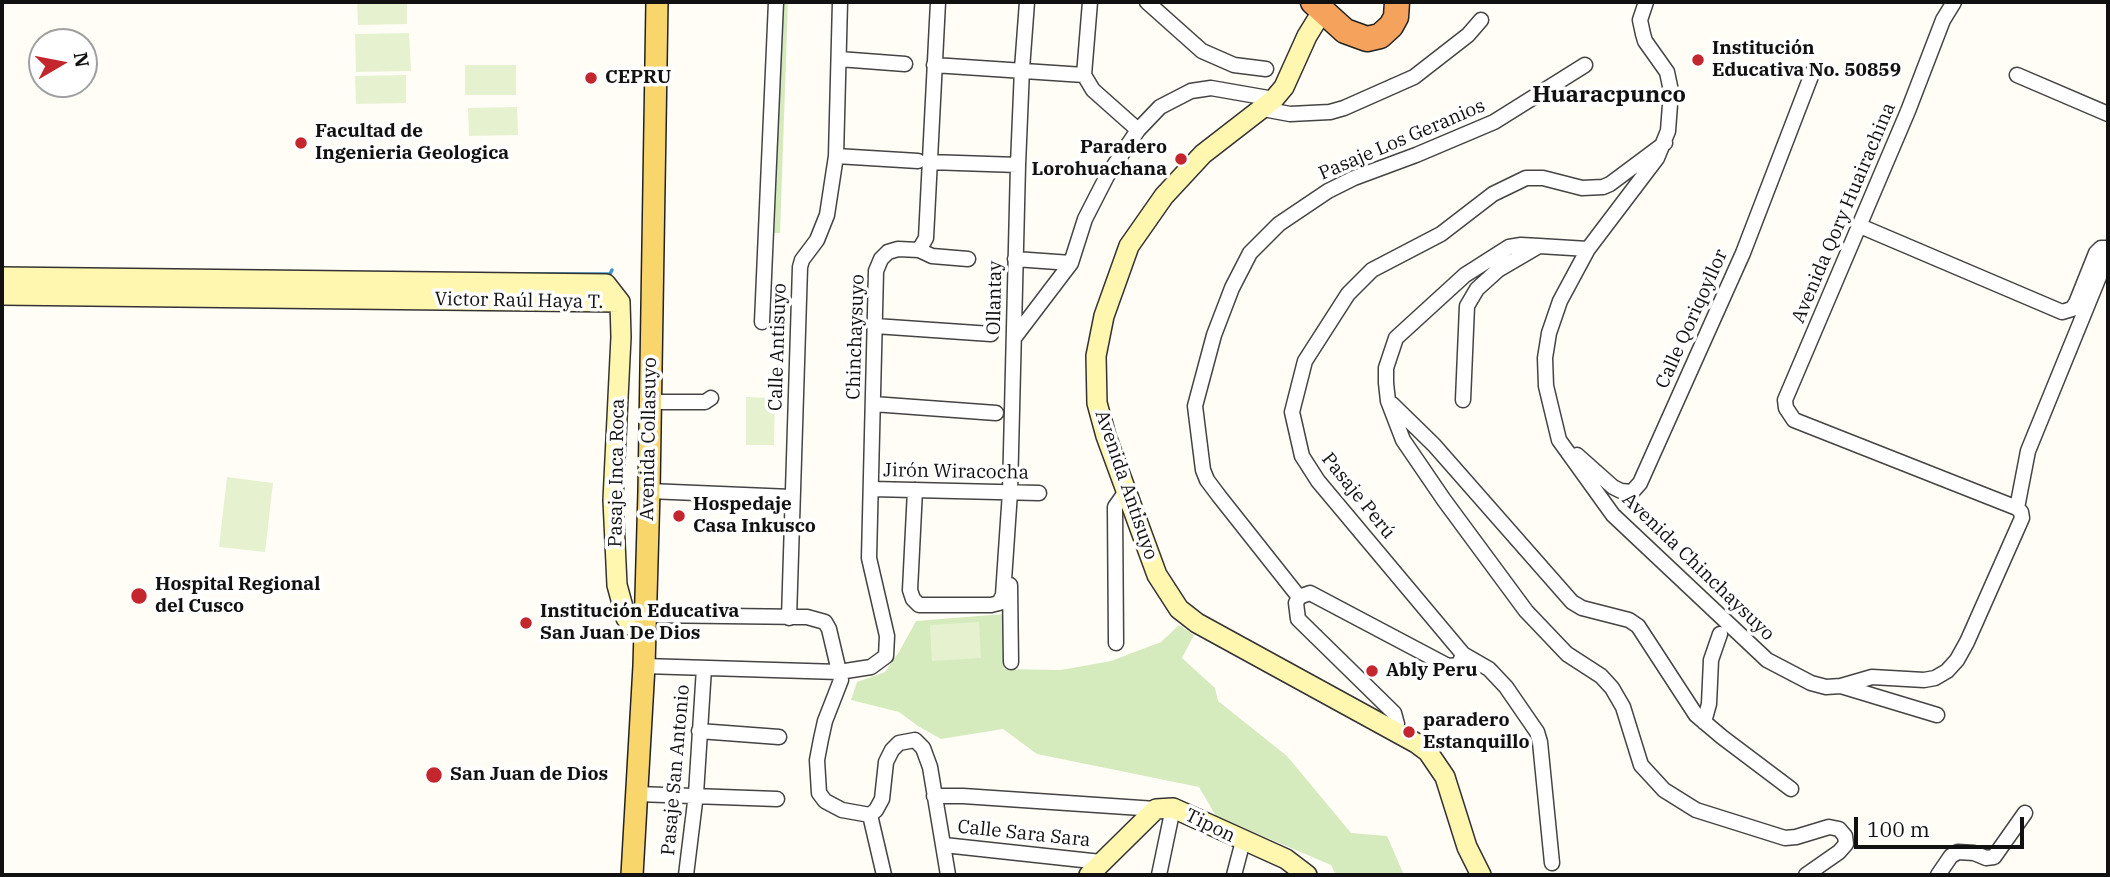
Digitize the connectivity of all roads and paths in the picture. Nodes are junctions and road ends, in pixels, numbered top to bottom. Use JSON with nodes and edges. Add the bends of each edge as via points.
{"nodes":[{"id":1,"x":657,"y":2,"type":"edge"},
{"id":2,"x":776,"y":2,"type":"edge"},
{"id":3,"x":840,"y":2,"type":"edge"},
{"id":4,"x":937,"y":2,"type":"edge"},
{"id":5,"x":1027,"y":2,"type":"edge"},
{"id":6,"x":1090,"y":2,"type":"edge"},
{"id":7,"x":1147,"y":2,"type":"edge"},
{"id":8,"x":1397,"y":2,"type":"edge"},
{"id":9,"x":1646,"y":2,"type":"edge"},
{"id":10,"x":1954,"y":2,"type":"edge"},
{"id":11,"x":1318,"y":6,"type":"edge"},
{"id":12,"x":1481,"y":20,"type":"dead end"},
{"id":13,"x":839,"y":59,"type":"junction"},
{"id":14,"x":905,"y":64,"type":"dead end"},
{"id":15,"x":934,"y":65,"type":"junction"},
{"id":16,"x":1585,"y":65,"type":"dead end"},
{"id":17,"x":1022,"y":69,"type":"junction"},
{"id":18,"x":1266,"y":69,"type":"dead end"},
{"id":19,"x":1813,"y":71,"type":"dead end"},
{"id":20,"x":1084,"y":75,"type":"junction"},
{"id":21,"x":2017,"y":75,"type":"dead end"},
{"id":22,"x":1268,"y":104,"type":"junction"},
{"id":23,"x":2108,"y":114,"type":"edge"},
{"id":24,"x":1138,"y":130,"type":"junction"},
{"id":25,"x":1665,"y":143,"type":"junction"},
{"id":26,"x":836,"y":156,"type":"junction"},
{"id":27,"x":924,"y":161,"type":"junction"},
{"id":28,"x":1018,"y":165,"type":"junction"},
{"id":29,"x":1860,"y":226,"type":"junction"},
{"id":30,"x":1539,"y":246,"type":"junction"},
{"id":31,"x":2108,"y":248,"type":"edge"},
{"id":32,"x":1588,"y":249,"type":"junction"},
{"id":33,"x":919,"y":250,"type":"junction"},
{"id":34,"x":2108,"y":255,"type":"edge"},
{"id":35,"x":968,"y":259,"type":"dead end"},
{"id":36,"x":1015,"y":259,"type":"junction"},
{"id":37,"x":1071,"y":262,"type":"junction"},
{"id":38,"x":2,"y":278,"type":"edge"},
{"id":39,"x":530,"y":292,"type":"junction"},
{"id":40,"x":2,"y":295,"type":"edge"},
{"id":41,"x":620,"y":302,"type":"joint"},
{"id":42,"x":762,"y":322,"type":"dead end"},
{"id":43,"x":875,"y":326,"type":"junction"},
{"id":44,"x":991,"y":334,"type":"dead end"},
{"id":45,"x":1014,"y":338,"type":"junction"},
{"id":46,"x":711,"y":398,"type":"dead end"},
{"id":47,"x":1462,"y":400,"type":"dead end"},
{"id":48,"x":1388,"y":401,"type":"junction"},
{"id":49,"x":649,"y":402,"type":"junction"},
{"id":50,"x":873,"y":404,"type":"junction"},
{"id":51,"x":996,"y":413,"type":"dead end"},
{"id":52,"x":1559,"y":440,"type":"junction"},
{"id":53,"x":872,"y":489,"type":"junction"},
{"id":54,"x":915,"y":490,"type":"junction"},
{"id":55,"x":1127,"y":490,"type":"junction"},
{"id":56,"x":649,"y":491,"type":"junction"},
{"id":57,"x":1010,"y":492,"type":"junction"},
{"id":58,"x":1039,"y":493,"type":"dead end"},
{"id":59,"x":791,"y":497,"type":"junction"},
{"id":60,"x":2017,"y":508,"type":"junction"},
{"id":61,"x":1299,"y":597,"type":"junction"},
{"id":62,"x":789,"y":618,"type":"junction"},
{"id":63,"x":645,"y":624,"type":"junction"},
{"id":64,"x":1720,"y":634,"type":"dead end"},
{"id":65,"x":1116,"y":643,"type":"dead end"},
{"id":66,"x":1463,"y":654,"type":"junction"},
{"id":67,"x":1011,"y":662,"type":"dead end"},
{"id":68,"x":644,"y":666,"type":"junction"},
{"id":69,"x":704,"y":668,"type":"junction"},
{"id":70,"x":839,"y":672,"type":"junction"},
{"id":71,"x":1841,"y":686,"type":"junction"},
{"id":72,"x":1937,"y":715,"type":"dead end"},
{"id":73,"x":1704,"y":722,"type":"junction"},
{"id":74,"x":1392,"y":730,"type":"junction"},
{"id":75,"x":699,"y":731,"type":"junction"},
{"id":76,"x":779,"y":737,"type":"dead end"},
{"id":77,"x":1791,"y":789,"type":"dead end"},
{"id":78,"x":637,"y":794,"type":"junction"},
{"id":79,"x":696,"y":794,"type":"junction"},
{"id":80,"x":934,"y":796,"type":"junction"},
{"id":81,"x":777,"y":799,"type":"dead end"},
{"id":82,"x":1165,"y":808,"type":"junction"},
{"id":83,"x":2025,"y":813,"type":"dead end"},
{"id":84,"x":870,"y":815,"type":"junction"},
{"id":85,"x":1243,"y":841,"type":"junction"},
{"id":86,"x":944,"y":845,"type":"junction"},
{"id":87,"x":1552,"y":863,"type":"dead end"},
{"id":88,"x":1096,"y":871,"type":"edge"},
{"id":89,"x":1300,"y":872,"type":"edge"},
{"id":90,"x":632,"y":875,"type":"edge"},
{"id":91,"x":686,"y":875,"type":"edge"},
{"id":92,"x":884,"y":875,"type":"edge"},
{"id":93,"x":948,"y":875,"type":"edge"},
{"id":94,"x":1159,"y":875,"type":"edge"},
{"id":95,"x":1234,"y":875,"type":"edge"},
{"id":96,"x":1481,"y":875,"type":"edge"},
{"id":97,"x":1807,"y":875,"type":"edge"},
{"id":98,"x":1938,"y":875,"type":"edge"}],
"edges":[{"from":1,"to":49,"type":"main road","name":"Avenida Collasuyo"},
{"from":2,"to":42,"type":"street"},
{"from":3,"to":13,"type":"street","name":"Calle Antisuyo"},
{"from":4,"to":15,"type":"street"},
{"from":5,"to":17,"type":"street","name":"Ollantay"},
{"from":6,"to":20,"type":"street"},
{"from":7,"to":18,"type":"street","via":[[1202,51],[1234,65]]},
{"from":8,"to":11,"type":"highway","via":[[1391,26],[1374,38],[1351,34]]},
{"from":9,"to":25,"type":"street","name":"Avenida Chinchaysuyo","via":[[1640,20],[1643,34],[1667,72],[1671,91]]},
{"from":10,"to":29,"type":"street","name":"Avenida Qory Huairachina"},
{"from":11,"to":22,"type":"street","name":"Avenida Antisuyo","via":[[1284,87]]},
{"from":12,"to":22,"type":"street","via":[[1414,77],[1344,108],[1290,114]]},
{"from":13,"to":14,"type":"street"},
{"from":13,"to":26,"type":"street","name":"Calle Antisuyo"},
{"from":15,"to":17,"type":"street"},
{"from":15,"to":27,"type":"street"},
{"from":16,"to":61,"type":"street","name":"Pasaje Los Geranios","via":[[1494,122],[1328,191],[1279,224],[1250,253],[1214,335],[1195,406],[1203,470]]},
{"from":17,"to":20,"type":"street"},
{"from":17,"to":28,"type":"street","name":"Ollantay"},
{"from":19,"to":52,"type":"street","name":"Calle Qoriqoyllor","via":[[1743,253],[1640,483],[1632,492],[1613,487]]},
{"from":20,"to":24,"type":"street","via":[[1093,90]]},
{"from":21,"to":23,"type":"street"},
{"from":22,"to":24,"type":"street","via":[[1210,88],[1191,91],[1160,107]]},
{"from":22,"to":55,"type":"street","name":"Avenida Antisuyo","via":[[1203,154],[1164,196],[1129,246],[1104,316],[1096,356],[1096,395]]},
{"from":24,"to":37,"type":"street","via":[[1085,219]]},
{"from":25,"to":32,"type":"street","name":"Avenida Chinchaysuyo"},
{"from":25,"to":66,"type":"street","name":"Pasaje Perú","via":[[1602,187],[1525,178],[1493,194],[1441,234],[1372,270],[1348,294],[1305,361],[1292,412],[1302,456]]},
{"from":26,"to":27,"type":"street"},
{"from":26,"to":59,"type":"street","name":"Calle Antisuyo","via":[[827,215],[800,267]]},
{"from":27,"to":28,"type":"street"},
{"from":27,"to":33,"type":"street","via":[[926,238]]},
{"from":28,"to":36,"type":"street","name":"Ollantay"},
{"from":29,"to":31,"type":"street","via":[[2062,312],[2076,303],[2096,253]]},
{"from":29,"to":60,"type":"street","name":"Avenida Qory Huairachina","via":[[1785,400],[1788,413],[1798,422]]},
{"from":30,"to":32,"type":"street"},
{"from":30,"to":47,"type":"street","via":[[1498,270],[1477,289],[1467,306]]},
{"from":30,"to":48,"type":"street","via":[[1509,247],[1465,275],[1396,338],[1386,368]]},
{"from":32,"to":52,"type":"street","name":"Avenida Chinchaysuyo","via":[[1560,300],[1545,358],[1546,386]]},
{"from":33,"to":35,"type":"street","via":[[932,256]]},
{"from":33,"to":43,"type":"street","name":"Chinchaysuyo","via":[[893,250],[881,259],[876,271]]},
{"from":34,"to":60,"type":"street","via":[[2028,451]]},
{"from":36,"to":37,"type":"street"},
{"from":36,"to":45,"type":"street","name":"Ollantay"},
{"from":37,"to":45,"type":"street"},
{"from":38,"to":39,"type":"street","name":"Victor Raúl Haya T."},
{"from":39,"to":40,"type":"street","name":"Victor Raúl Haya T."},
{"from":39,"to":41,"type":"street","name":"Victor Raúl Haya T.","via":[[606,284]]},
{"from":41,"to":63,"type":"street","name":"Pasaje Inca Roca","via":[[613,500],[617,584],[626,618],[638,632]]},
{"from":43,"to":44,"type":"street"},
{"from":43,"to":50,"type":"street","name":"Chinchaysuyo"},
{"from":45,"to":57,"type":"street","name":"Ollantay"},
{"from":46,"to":49,"type":"street","via":[[705,402]]},
{"from":48,"to":73,"type":"street","via":[[1434,445],[1572,602],[1638,626]]},
{"from":48,"to":97,"type":"street","via":[[1403,440],[1526,611],[1567,654],[1612,688],[1642,765],[1664,790],[1696,810],[1785,838],[1829,827],[1839,829],[1846,845]]},
{"from":49,"to":56,"type":"main road","name":"Avenida Collasuyo"},
{"from":50,"to":51,"type":"street"},
{"from":50,"to":53,"type":"street","name":"Chinchaysuyo"},
{"from":52,"to":71,"type":"street","name":"Avenida Chinchaysuyo","via":[[1613,516],[1767,660],[1811,683]]},
{"from":53,"to":54,"type":"street","name":"Jirón Wiracocha"},
{"from":53,"to":70,"type":"street","name":"Chinchaysuyo","via":[[870,561],[887,636],[886,656],[871,667]]},
{"from":54,"to":57,"type":"street","name":"Jirón Wiracocha"},
{"from":54,"to":57,"type":"street","name":"Ollantay","via":[[910,590],[919,606],[999,603]]},
{"from":55,"to":65,"type":"street","via":[[1115,507]]},
{"from":55,"to":74,"type":"street","name":"Avenida Antisuyo","via":[[1157,575],[1178,610]]},
{"from":56,"to":59,"type":"street"},
{"from":56,"to":63,"type":"main road","name":"Avenida Collasuyo"},
{"from":57,"to":58,"type":"street","name":"Jirón Wiracocha"},
{"from":57,"to":67,"type":"street"},
{"from":59,"to":62,"type":"street","name":"Calle Antisuyo"},
{"from":60,"to":71,"type":"street","via":[[2022,518],[1968,642],[1947,671],[1924,680],[1871,677]]},
{"from":61,"to":66,"type":"street","via":[[1310,593],[1448,666],[1459,665]]},
{"from":61,"to":74,"type":"street","via":[[1298,620],[1389,708],[1397,721]]},
{"from":62,"to":63,"type":"street"},
{"from":62,"to":70,"type":"street","via":[[825,622]]},
{"from":63,"to":68,"type":"main road","name":"Avenida Collasuyo"},
{"from":64,"to":73,"type":"street","via":[[1711,660]]},
{"from":66,"to":87,"type":"street","name":"Pasaje Perú","via":[[1489,669],[1537,732]]},
{"from":68,"to":69,"type":"street"},
{"from":68,"to":78,"type":"main road","name":"Avenida Collasuyo"},
{"from":69,"to":70,"type":"street"},
{"from":69,"to":75,"type":"street","name":"Pasaje San Antonio"},
{"from":70,"to":84,"type":"street","via":[[840,686],[825,721],[817,760],[819,793],[842,810]]},
{"from":71,"to":72,"type":"street","name":"Avenida Chinchaysuyo"},
{"from":73,"to":77,"type":"street"},
{"from":74,"to":96,"type":"street","name":"Avenida Antisuyo","via":[[1428,752],[1445,777],[1467,848]]},
{"from":75,"to":76,"type":"street"},
{"from":75,"to":79,"type":"street","name":"Pasaje San Antonio"},
{"from":78,"to":79,"type":"street"},
{"from":78,"to":90,"type":"main road","name":"Avenida Collasuyo"},
{"from":79,"to":81,"type":"street"},
{"from":79,"to":91,"type":"street","name":"Pasaje San Antonio"},
{"from":80,"to":82,"type":"street"},
{"from":80,"to":84,"type":"street","via":[[923,748],[915,740],[899,743],[886,762],[882,799]]},
{"from":80,"to":86,"type":"street"},
{"from":82,"to":85,"type":"street","name":"Tipon"},
{"from":82,"to":88,"type":"street"},
{"from":82,"to":94,"type":"street"},
{"from":83,"to":98,"type":"street","via":[[1994,857],[1958,852]]},
{"from":84,"to":92,"type":"street"},
{"from":85,"to":89,"type":"street","name":"Tipon","via":[[1286,859]]},
{"from":85,"to":95,"type":"street"},
{"from":86,"to":88,"type":"street","name":"Calle Sara Sara"},
{"from":86,"to":93,"type":"street"}]}
